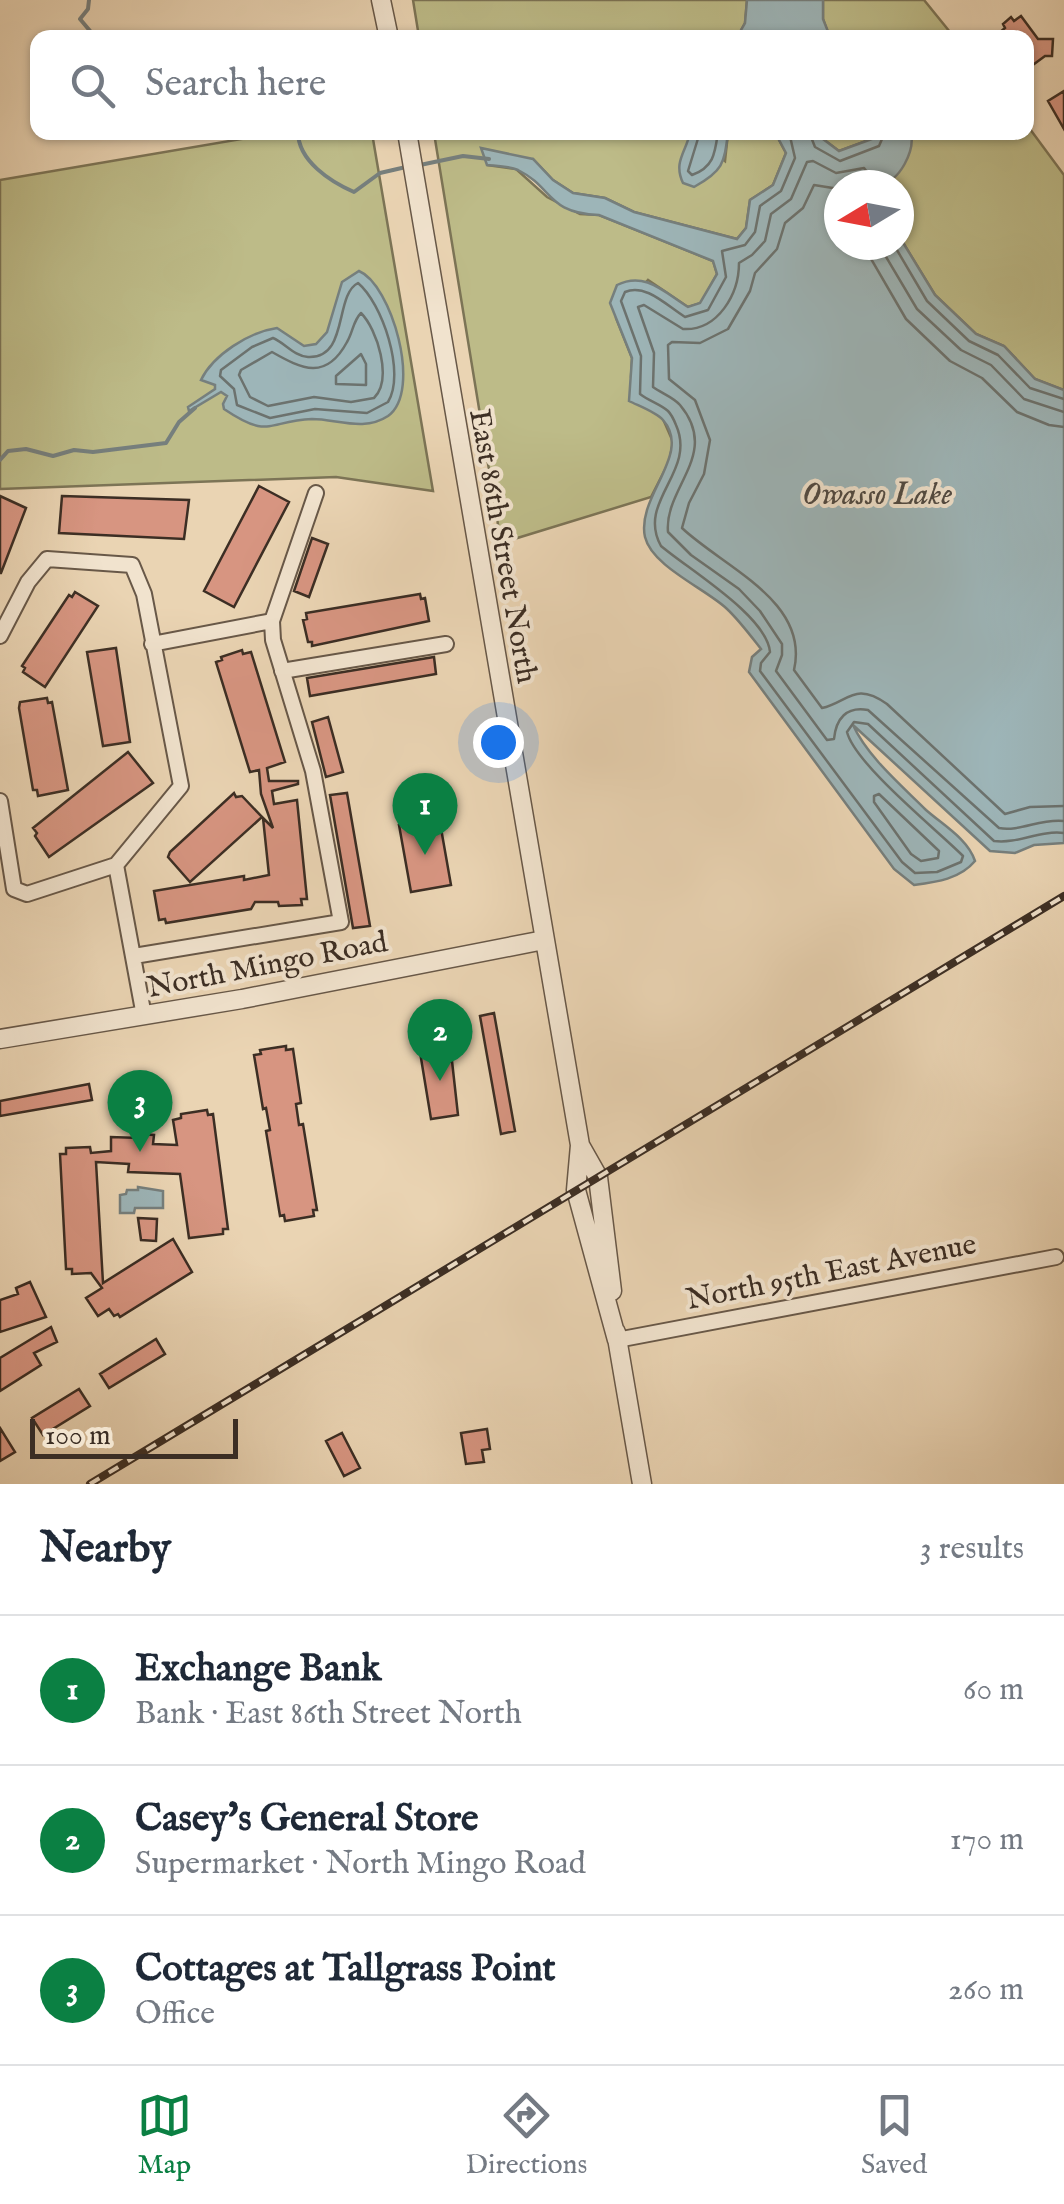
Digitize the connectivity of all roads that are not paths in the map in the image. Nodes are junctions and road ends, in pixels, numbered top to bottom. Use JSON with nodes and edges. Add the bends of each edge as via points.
{"nodes":[{"id":1,"x":381,"y":0,"type":"edge"},
{"id":2,"x":387,"y":30,"type":"edge"},
{"id":3,"x":408,"y":140,"type":"edge"},
{"id":4,"x":316,"y":493,"type":"dead end"},
{"id":5,"x":272,"y":621,"type":"junction"},
{"id":6,"x":0,"y":636,"type":"edge"},
{"id":7,"x":152,"y":644,"type":"junction"},
{"id":8,"x":446,"y":644,"type":"dead end"},
{"id":9,"x":282,"y":671,"type":"junction"},
{"id":10,"x":0,"y":800,"type":"edge"},
{"id":11,"x":116,"y":866,"type":"junction"},
{"id":12,"x":544,"y":940,"type":"junction"},
{"id":13,"x":134,"y":956,"type":"junction"},
{"id":14,"x":144,"y":1016,"type":"junction"},
{"id":15,"x":0,"y":1039,"type":"edge"},
{"id":16,"x":1056,"y":1257,"type":"dead end"},
{"id":17,"x":617,"y":1340,"type":"junction"},
{"id":18,"x":642,"y":1484,"type":"edge"}],
"edges":[{"from":1,"to":2,"type":"street"},
{"from":3,"to":12,"type":"street","name":"East 86th Street North"},
{"from":4,"to":5,"type":"street"},
{"from":5,"to":7,"type":"street"},
{"from":5,"to":9,"type":"street"},
{"from":6,"to":7,"type":"street","via":[[47,559],[94,560],[132,565]]},
{"from":7,"to":11,"type":"street","via":[[181,786]]},
{"from":8,"to":9,"type":"street"},
{"from":9,"to":13,"type":"street","via":[[313,771],[340,922]]},
{"from":10,"to":11,"type":"street","via":[[14,888],[27,894]]},
{"from":11,"to":13,"type":"street"},
{"from":12,"to":14,"type":"street","name":"North Mingo Road"},
{"from":12,"to":17,"type":"street","name":"East 86th Street North","via":[[580,1145],[598,1178]]},
{"from":13,"to":14,"type":"street"},
{"from":14,"to":15,"type":"street","name":"North Mingo Road"},
{"from":16,"to":17,"type":"street","name":"North 95th East Avenue"},
{"from":17,"to":18,"type":"street","name":"East 86th Street North"}]}
